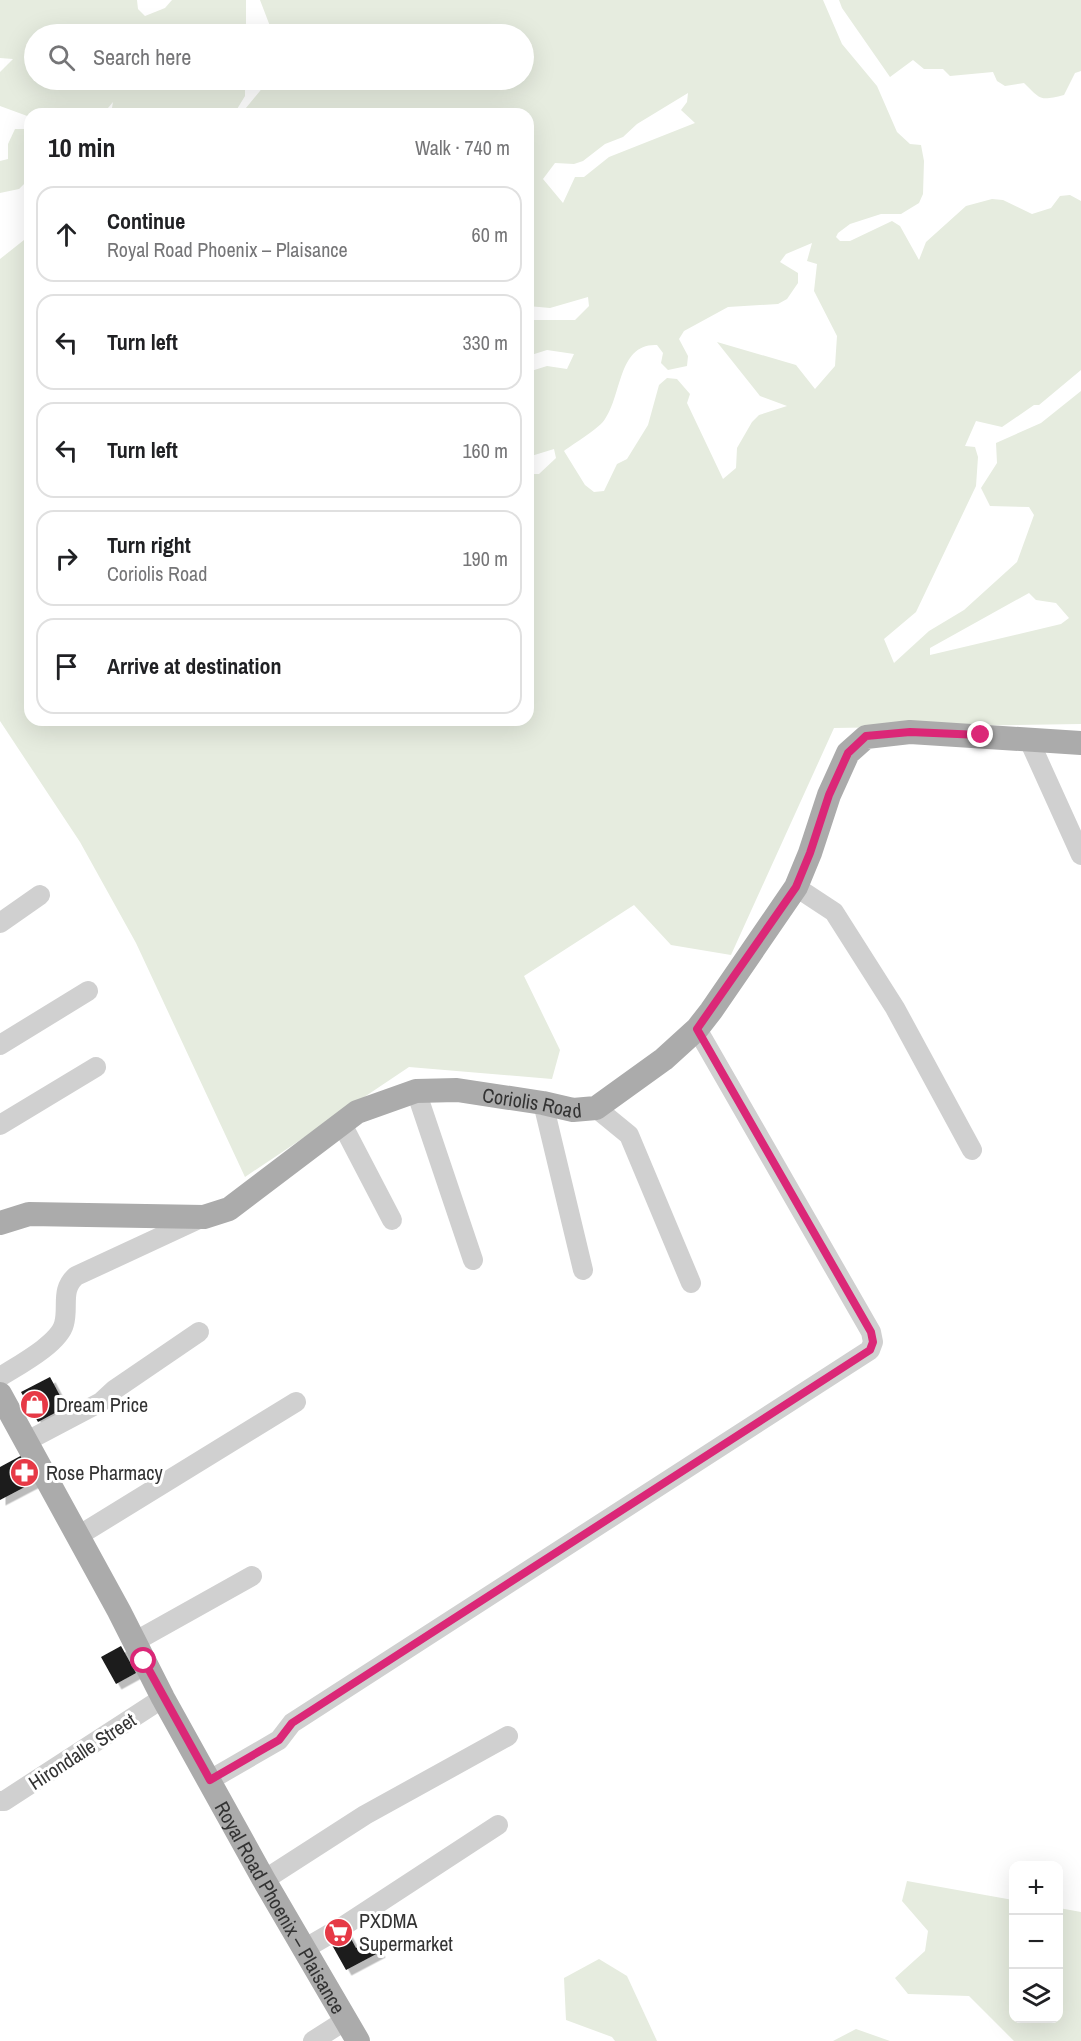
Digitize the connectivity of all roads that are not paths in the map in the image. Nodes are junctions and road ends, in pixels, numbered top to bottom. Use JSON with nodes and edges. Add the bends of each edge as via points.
{"nodes":[{"id":1,"x":1028,"y":738,"type":"junction"},
{"id":2,"x":1081,"y":743,"type":"edge"},
{"id":3,"x":1081,"y":855,"type":"edge"},
{"id":4,"x":796,"y":887,"type":"junction"},
{"id":5,"x":40,"y":896,"type":"dead end"},
{"id":6,"x":0,"y":923,"type":"edge"},
{"id":7,"x":88,"y":991,"type":"dead end"},
{"id":8,"x":697,"y":1029,"type":"junction"},
{"id":9,"x":0,"y":1045,"type":"edge"},
{"id":10,"x":96,"y":1067,"type":"dead end"},
{"id":11,"x":416,"y":1091,"type":"junction"},
{"id":12,"x":543,"y":1103,"type":"junction"},
{"id":13,"x":596,"y":1108,"type":"junction"},
{"id":14,"x":342,"y":1124,"type":"junction"},
{"id":15,"x":0,"y":1125,"type":"edge"},
{"id":16,"x":972,"y":1150,"type":"dead end"},
{"id":17,"x":204,"y":1217,"type":"junction"},
{"id":18,"x":392,"y":1220,"type":"dead end"},
{"id":19,"x":0,"y":1222,"type":"edge"},
{"id":20,"x":473,"y":1260,"type":"dead end"},
{"id":21,"x":583,"y":1270,"type":"dead end"},
{"id":22,"x":691,"y":1283,"type":"dead end"},
{"id":23,"x":199,"y":1332,"type":"dead end"},
{"id":24,"x":0,"y":1377,"type":"edge"},
{"id":25,"x":0,"y":1394,"type":"edge"},
{"id":26,"x":296,"y":1402,"type":"dead end"},
{"id":27,"x":27,"y":1441,"type":"junction"},
{"id":28,"x":78,"y":1536,"type":"junction"},
{"id":29,"x":252,"y":1576,"type":"dead end"},
{"id":30,"x":134,"y":1642,"type":"junction"},
{"id":31,"x":163,"y":1698,"type":"junction"},
{"id":32,"x":508,"y":1737,"type":"dead end"},
{"id":33,"x":210,"y":1780,"type":"junction"},
{"id":34,"x":0,"y":1801,"type":"edge"},
{"id":35,"x":498,"y":1825,"type":"dead end"},
{"id":36,"x":264,"y":1880,"type":"junction"},
{"id":37,"x":304,"y":1948,"type":"junction"},
{"id":38,"x":346,"y":2020,"type":"junction"},
{"id":39,"x":314,"y":2041,"type":"edge"},
{"id":40,"x":358,"y":2041,"type":"edge"}],
"edges":[{"from":1,"to":2,"type":"main road","name":"Coriolis Road"},
{"from":1,"to":3,"type":"street"},
{"from":1,"to":4,"type":"main road","name":"Coriolis Road","via":[[910,732],[866,736],[848,753]]},
{"from":4,"to":8,"type":"main road","name":"Coriolis Road"},
{"from":4,"to":16,"type":"street","via":[[834,912],[895,1008]]},
{"from":5,"to":6,"type":"street"},
{"from":7,"to":9,"type":"street"},
{"from":8,"to":13,"type":"main road","name":"Coriolis Road","via":[[664,1059]]},
{"from":8,"to":33,"type":"street","via":[[871,1332],[870,1350],[292,1723],[279,1740]]},
{"from":10,"to":15,"type":"street"},
{"from":11,"to":12,"type":"main road","name":"Coriolis Road","via":[[457,1090]]},
{"from":11,"to":14,"type":"main road","name":"Coriolis Road","via":[[357,1112]]},
{"from":11,"to":20,"type":"street"},
{"from":12,"to":13,"type":"main road","name":"Coriolis Road","via":[[573,1110]]},
{"from":12,"to":21,"type":"street"},
{"from":13,"to":22,"type":"street","via":[[629,1135]]},
{"from":14,"to":17,"type":"main road","name":"Coriolis Road","via":[[229,1209]]},
{"from":14,"to":18,"type":"street"},
{"from":17,"to":19,"type":"main road","name":"Coriolis Road","via":[[28,1214]]},
{"from":17,"to":24,"type":"street","via":[[76,1276],[69,1282],[65,1298],[64,1325],[50,1345]]},
{"from":23,"to":27,"type":"street","via":[[101,1402]]},
{"from":25,"to":27,"type":"main road","name":"Royal Road Phoenix – Plaisance"},
{"from":26,"to":28,"type":"street"},
{"from":27,"to":28,"type":"main road","name":"Royal Road Phoenix – Plaisance"},
{"from":28,"to":30,"type":"main road","name":"Royal Road Phoenix – Plaisance"},
{"from":29,"to":30,"type":"street"},
{"from":30,"to":31,"type":"main road","name":"Royal Road Phoenix – Plaisance"},
{"from":31,"to":33,"type":"main road","name":"Royal Road Phoenix – Plaisance"},
{"from":31,"to":34,"type":"street","name":"Hirondalle Street"},
{"from":32,"to":36,"type":"street","via":[[365,1815]]},
{"from":33,"to":36,"type":"main road","name":"Royal Road Phoenix – Plaisance"},
{"from":35,"to":37,"type":"street"},
{"from":36,"to":37,"type":"main road","name":"Royal Road Phoenix – Plaisance"},
{"from":37,"to":38,"type":"main road","name":"Royal Road Phoenix – Plaisance"},
{"from":38,"to":39,"type":"street"},
{"from":38,"to":40,"type":"main road","name":"Royal Road Phoenix – Plaisance"}]}
